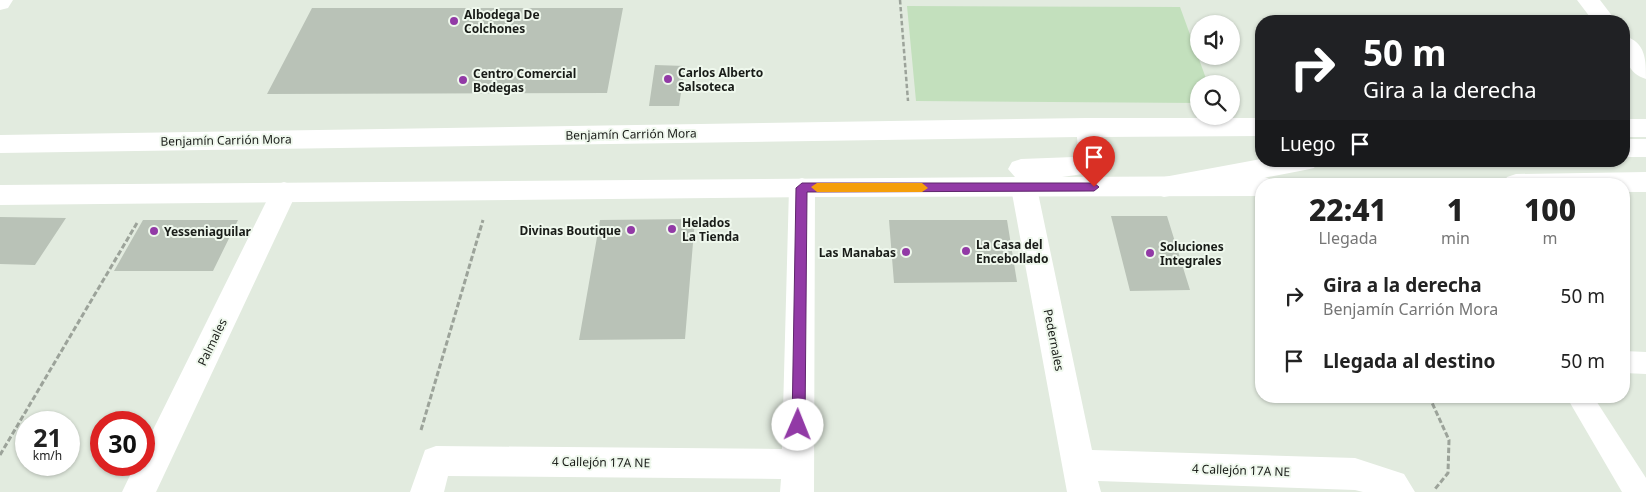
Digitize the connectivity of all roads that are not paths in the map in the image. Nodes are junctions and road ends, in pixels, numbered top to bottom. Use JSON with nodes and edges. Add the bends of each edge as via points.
{"nodes":[{"id":1,"x":1588,"y":0,"type":"edge"},
{"id":2,"x":1602,"y":15,"type":"edge"},
{"id":3,"x":1630,"y":33,"type":"edge"},
{"id":4,"x":1646,"y":49,"type":"edge"},
{"id":5,"x":1630,"y":51,"type":"edge"},
{"id":6,"x":1646,"y":71,"type":"edge"},
{"id":7,"x":1086,"y":127,"type":"junction"},
{"id":8,"x":1255,"y":127,"type":"edge"},
{"id":9,"x":1630,"y":128,"type":"edge"},
{"id":10,"x":1646,"y":128,"type":"edge"},
{"id":11,"x":0,"y":144,"type":"edge"},
{"id":12,"x":1630,"y":148,"type":"edge"},
{"id":13,"x":1646,"y":148,"type":"edge"},
{"id":14,"x":1272,"y":167,"type":"edge"},
{"id":15,"x":1630,"y":182,"type":"edge"},
{"id":16,"x":1646,"y":182,"type":"edge"},
{"id":17,"x":1255,"y":186,"type":"edge"},
{"id":18,"x":1164,"y":187,"type":"junction"},
{"id":19,"x":802,"y":188,"type":"junction"},
{"id":20,"x":888,"y":188,"type":"junction"},
{"id":21,"x":1024,"y":188,"type":"junction"},
{"id":22,"x":284,"y":192,"type":"junction"},
{"id":23,"x":0,"y":195,"type":"edge"},
{"id":24,"x":1630,"y":362,"type":"edge"},
{"id":25,"x":1646,"y":363,"type":"edge"},
{"id":26,"x":1583,"y":403,"type":"edge"},
{"id":27,"x":798,"y":478,"type":"edge"},
{"id":28,"x":1082,"y":479,"type":"edge"},
{"id":29,"x":140,"y":492,"type":"edge"},
{"id":30,"x":427,"y":492,"type":"edge"},
{"id":31,"x":1398,"y":492,"type":"edge"},
{"id":32,"x":1644,"y":492,"type":"edge"}],
"edges":[{"from":1,"to":2,"type":"main road"},
{"from":3,"to":4,"type":"main road"},
{"from":5,"to":6,"type":"main road"},
{"from":7,"to":8,"type":"main road","name":"Benjamín Carrión Mora"},
{"from":7,"to":11,"type":"main road","name":"Benjamín Carrión Mora"},
{"from":7,"to":20,"type":"main road","via":[[1092,150],[1081,166],[926,172]]},
{"from":9,"to":10,"type":"main road"},
{"from":12,"to":13,"type":"main road"},
{"from":14,"to":18,"type":"main road"},
{"from":15,"to":16,"type":"main road"},
{"from":17,"to":18,"type":"main road"},
{"from":18,"to":21,"type":"main road"},
{"from":19,"to":20,"type":"main road"},
{"from":19,"to":22,"type":"main road"},
{"from":19,"to":27,"type":"main road"},
{"from":20,"to":21,"type":"main road"},
{"from":21,"to":28,"type":"main road","name":"Pedernales"},
{"from":22,"to":23,"type":"main road"},
{"from":22,"to":29,"type":"main road","name":"Palmales"},
{"from":24,"to":25,"type":"lane"},
{"from":26,"to":32,"type":"lane","via":[[1633,485]]},
{"from":27,"to":30,"type":"main road","name":"4 Callejón 17A NE","via":[[436,461]]},
{"from":28,"to":31,"type":"main road","name":"4 Callejón 17A NE","via":[[1356,474],[1392,485]]}]}
